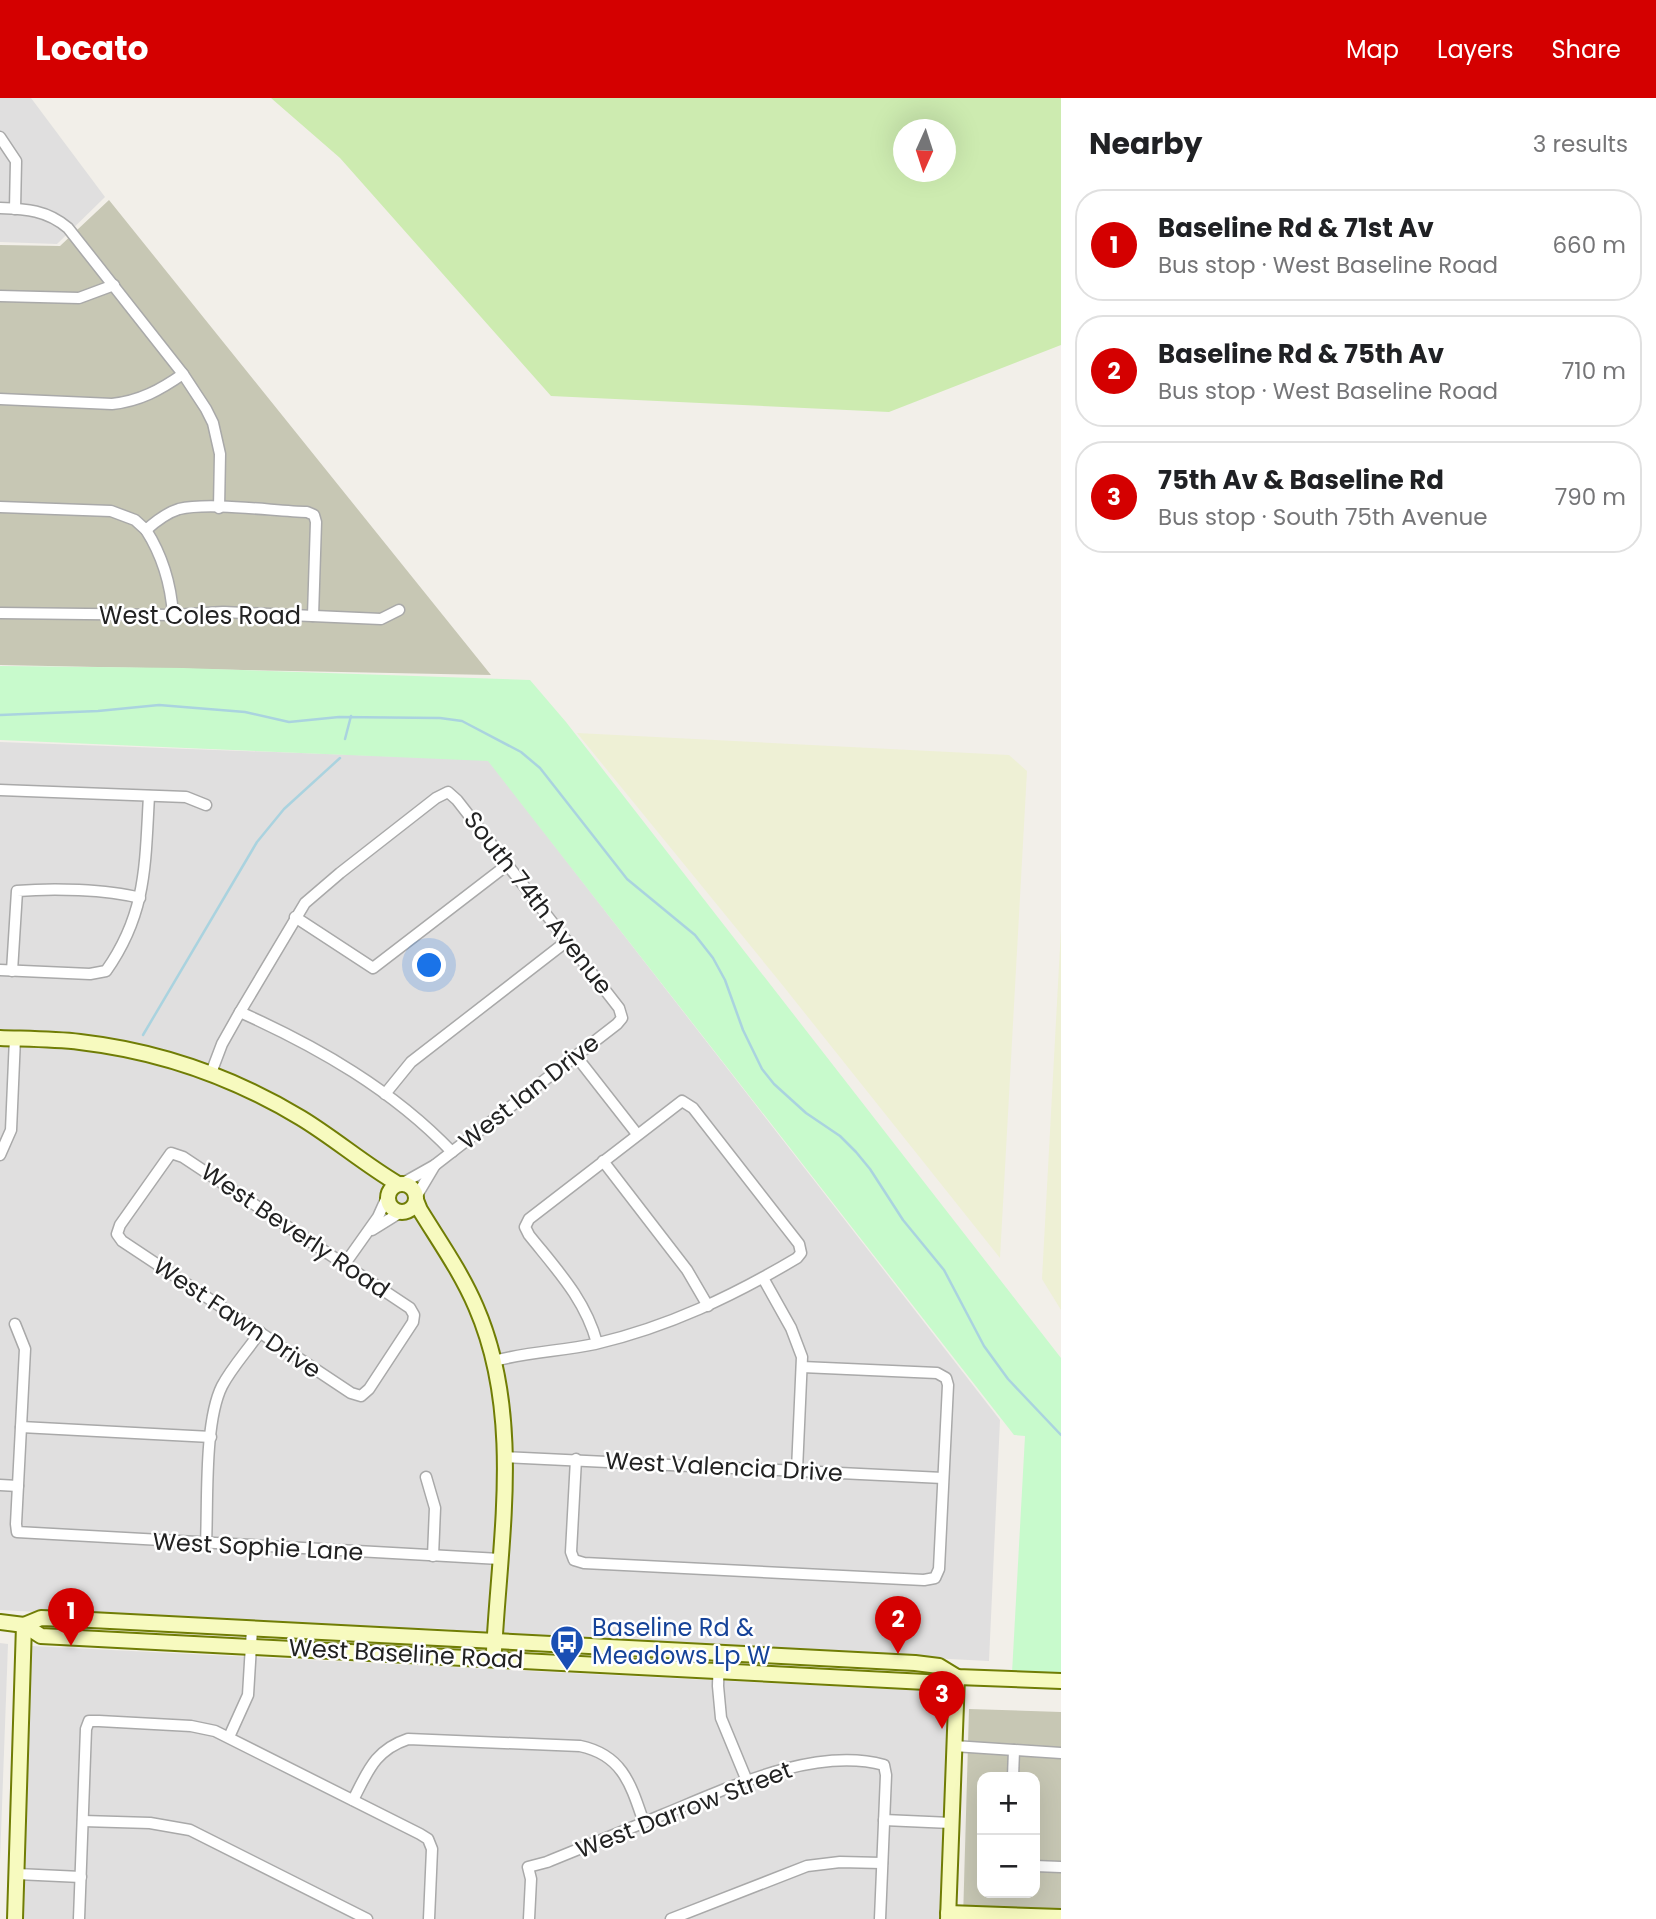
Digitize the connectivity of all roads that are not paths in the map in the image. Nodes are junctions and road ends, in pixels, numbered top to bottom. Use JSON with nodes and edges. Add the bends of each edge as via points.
{"nodes":[{"id":1,"x":0,"y":137,"type":"edge"},
{"id":2,"x":0,"y":208,"type":"edge"},
{"id":3,"x":15,"y":209,"type":"junction"},
{"id":4,"x":114,"y":285,"type":"junction"},
{"id":5,"x":0,"y":296,"type":"edge"},
{"id":6,"x":183,"y":374,"type":"junction"},
{"id":7,"x":0,"y":399,"type":"edge"},
{"id":8,"x":0,"y":507,"type":"edge"},
{"id":9,"x":219,"y":508,"type":"junction"},
{"id":10,"x":146,"y":530,"type":"junction"},
{"id":11,"x":399,"y":610,"type":"dead end"},
{"id":12,"x":0,"y":613,"type":"edge"},
{"id":13,"x":173,"y":615,"type":"junction"},
{"id":14,"x":313,"y":616,"type":"junction"},
{"id":15,"x":0,"y":790,"type":"edge"},
{"id":16,"x":149,"y":796,"type":"junction"},
{"id":17,"x":206,"y":805,"type":"dead end"},
{"id":18,"x":507,"y":865,"type":"junction"},
{"id":19,"x":140,"y":898,"type":"junction"},
{"id":20,"x":295,"y":917,"type":"junction"},
{"id":21,"x":567,"y":941,"type":"junction"},
{"id":22,"x":0,"y":970,"type":"edge"},
{"id":23,"x":12,"y":971,"type":"junction"},
{"id":24,"x":240,"y":1012,"type":"junction"},
{"id":25,"x":622,"y":1018,"type":"joint"},
{"id":26,"x":8,"y":1038,"type":"edge"},
{"id":27,"x":576,"y":1056,"type":"junction"},
{"id":28,"x":211,"y":1073,"type":"junction"},
{"id":29,"x":385,"y":1094,"type":"junction"},
{"id":30,"x":0,"y":1102,"type":"edge"},
{"id":31,"x":12,"y":1103,"type":"junction"},
{"id":32,"x":637,"y":1134,"type":"junction"},
{"id":33,"x":452,"y":1152,"type":"junction"},
{"id":34,"x":171,"y":1153,"type":"joint"},
{"id":35,"x":0,"y":1155,"type":"edge"},
{"id":36,"x":361,"y":1160,"type":"junction"},
{"id":37,"x":603,"y":1161,"type":"junction"},
{"id":38,"x":435,"y":1165,"type":"junction"},
{"id":39,"x":400,"y":1184,"type":"junction"},
{"id":40,"x":387,"y":1196,"type":"junction"},
{"id":41,"x":416,"y":1198,"type":"junction"},
{"id":42,"x":403,"y":1212,"type":"junction"},
{"id":43,"x":369,"y":1232,"type":"junction"},
{"id":44,"x":435,"y":1236,"type":"junction"},
{"id":45,"x":344,"y":1265,"type":"junction"},
{"id":46,"x":763,"y":1278,"type":"junction"},
{"id":47,"x":708,"y":1307,"type":"junction"},
{"id":48,"x":15,"y":1324,"type":"dead end"},
{"id":49,"x":260,"y":1332,"type":"junction"},
{"id":50,"x":597,"y":1343,"type":"junction"},
{"id":51,"x":494,"y":1362,"type":"junction"},
{"id":52,"x":802,"y":1367,"type":"junction"},
{"id":53,"x":360,"y":1396,"type":"joint"},
{"id":54,"x":21,"y":1427,"type":"junction"},
{"id":55,"x":211,"y":1437,"type":"junction"},
{"id":56,"x":505,"y":1457,"type":"junction"},
{"id":57,"x":576,"y":1459,"type":"junction"},
{"id":58,"x":797,"y":1470,"type":"junction"},
{"id":59,"x":426,"y":1477,"type":"dead end"},
{"id":60,"x":943,"y":1478,"type":"junction"},
{"id":61,"x":0,"y":1485,"type":"edge"},
{"id":62,"x":18,"y":1486,"type":"junction"},
{"id":63,"x":206,"y":1544,"type":"junction"},
{"id":64,"x":433,"y":1556,"type":"junction"},
{"id":65,"x":500,"y":1559,"type":"junction"},
{"id":66,"x":0,"y":1622,"type":"edge"},
{"id":67,"x":24,"y":1625,"type":"junction"},
{"id":68,"x":252,"y":1629,"type":"junction"},
{"id":69,"x":494,"y":1642,"type":"junction"},
{"id":70,"x":251,"y":1646,"type":"junction"},
{"id":71,"x":719,"y":1653,"type":"junction"},
{"id":72,"x":494,"y":1659,"type":"junction"},
{"id":73,"x":718,"y":1671,"type":"junction"},
{"id":74,"x":957,"y":1677,"type":"junction"},
{"id":75,"x":1061,"y":1681,"type":"edge"},
{"id":76,"x":229,"y":1737,"type":"junction"},
{"id":77,"x":954,"y":1746,"type":"junction"},
{"id":78,"x":1014,"y":1750,"type":"junction"},
{"id":79,"x":1061,"y":1753,"type":"edge"},
{"id":80,"x":1013,"y":1772,"type":"edge"},
{"id":81,"x":747,"y":1781,"type":"junction"},
{"id":82,"x":354,"y":1800,"type":"junction"},
{"id":83,"x":884,"y":1820,"type":"junction"},
{"id":84,"x":83,"y":1821,"type":"junction"},
{"id":85,"x":644,"y":1823,"type":"junction"},
{"id":86,"x":951,"y":1823,"type":"junction"},
{"id":87,"x":882,"y":1863,"type":"junction"},
{"id":88,"x":1040,"y":1866,"type":"edge"},
{"id":89,"x":1061,"y":1867,"type":"edge"},
{"id":90,"x":17,"y":1874,"type":"junction"},
{"id":91,"x":81,"y":1877,"type":"junction"},
{"id":92,"x":948,"y":1916,"type":"edge"},
{"id":93,"x":1061,"y":1917,"type":"edge"},
{"id":94,"x":1025,"y":1918,"type":"edge"},
{"id":95,"x":15,"y":1919,"type":"edge"},
{"id":96,"x":79,"y":1919,"type":"edge"},
{"id":97,"x":367,"y":1919,"type":"edge"},
{"id":98,"x":429,"y":1919,"type":"edge"},
{"id":99,"x":529,"y":1919,"type":"edge"},
{"id":100,"x":671,"y":1919,"type":"edge"},
{"id":101,"x":880,"y":1919,"type":"edge"}],
"edges":[{"from":1,"to":3,"type":"street","via":[[16,161]]},
{"from":2,"to":3,"type":"street"},
{"from":3,"to":4,"type":"street","via":[[32,209],[58,219]]},
{"from":4,"to":5,"type":"street","via":[[79,298]]},
{"from":4,"to":6,"type":"street"},
{"from":6,"to":7,"type":"street","via":[[148,397],[128,402]]},
{"from":6,"to":9,"type":"street","via":[[206,409],[217,437]]},
{"from":8,"to":10,"type":"street","via":[[111,511],[135,520]]},
{"from":9,"to":10,"type":"street","via":[[179,509]]},
{"from":9,"to":14,"type":"street","via":[[314,515]]},
{"from":10,"to":13,"type":"street","via":[[169,583]]},
{"from":11,"to":14,"type":"street","name":"West Coles Road","via":[[381,619]]},
{"from":12,"to":13,"type":"street","name":"West Coles Road"},
{"from":13,"to":14,"type":"street","name":"West Coles Road"},
{"from":15,"to":16,"type":"street"},
{"from":16,"to":17,"type":"street","via":[[186,797]]},
{"from":16,"to":19,"type":"street"},
{"from":18,"to":20,"type":"street","via":[[373,968]]},
{"from":18,"to":20,"type":"street","name":"South 74th Avenue","via":[[448,792],[340,873]]},
{"from":18,"to":21,"type":"street","name":"South 74th Avenue"},
{"from":19,"to":23,"type":"street","via":[[124,943],[106,971]]},
{"from":19,"to":23,"type":"street","via":[[17,891]]},
{"from":20,"to":24,"type":"street"},
{"from":21,"to":25,"type":"street","name":"South 74th Avenue","via":[[620,1007]]},
{"from":21,"to":29,"type":"street","via":[[411,1062]]},
{"from":22,"to":23,"type":"street"},
{"from":24,"to":28,"type":"street"},
{"from":24,"to":29,"type":"street","via":[[290,1034]]},
{"from":25,"to":27,"type":"street","name":"West Ian Drive"},
{"from":26,"to":28,"type":"main road","via":[[122,1048]]},
{"from":26,"to":31,"type":"street"},
{"from":27,"to":32,"type":"street"},
{"from":27,"to":33,"type":"street","name":"West Ian Drive"},
{"from":28,"to":36,"type":"main road","via":[[302,1118]]},
{"from":29,"to":33,"type":"street"},
{"from":30,"to":31,"type":"street"},
{"from":31,"to":35,"type":"street","via":[[10,1136]]},
{"from":32,"to":37,"type":"street"},
{"from":32,"to":46,"type":"street","via":[[682,1101],[693,1108],[799,1244],[797,1258]]},
{"from":33,"to":38,"type":"street","name":"West Ian Drive"},
{"from":34,"to":45,"type":"street","name":"West Beverly Road"},
{"from":34,"to":49,"type":"street","name":"West Fawn Drive","via":[[117,1234]]},
{"from":36,"to":39,"type":"main road"},
{"from":36,"to":40,"type":"main road"},
{"from":37,"to":47,"type":"street","via":[[687,1270]]},
{"from":37,"to":50,"type":"street","via":[[529,1219],[525,1227],[585,1308]]},
{"from":38,"to":39,"type":"street","name":"West Ian Drive"},
{"from":38,"to":41,"type":"street","name":"West Ian Drive"},
{"from":39,"to":40,"type":"main road"},
{"from":39,"to":41,"type":"main road","via":[[412,1188]]},
{"from":40,"to":42,"type":"main road","via":[[389,1206]]},
{"from":40,"to":43,"type":"street"},
{"from":41,"to":42,"type":"main road","via":[[412,1208]]},
{"from":41,"to":44,"type":"main road"},
{"from":42,"to":43,"type":"street"},
{"from":42,"to":44,"type":"main road"},
{"from":43,"to":45,"type":"street"},
{"from":44,"to":51,"type":"main road","via":[[469,1292]]},
{"from":45,"to":53,"type":"street","name":"West Beverly Road","via":[[414,1315],[384,1367]]},
{"from":46,"to":47,"type":"street"},
{"from":46,"to":52,"type":"street","via":[[791,1328]]},
{"from":47,"to":50,"type":"street"},
{"from":48,"to":54,"type":"street","via":[[25,1349]]},
{"from":49,"to":53,"type":"street","name":"West Fawn Drive"},
{"from":49,"to":55,"type":"street","via":[[222,1386]]},
{"from":50,"to":51,"type":"street"},
{"from":51,"to":56,"type":"main road"},
{"from":52,"to":58,"type":"street"},
{"from":52,"to":60,"type":"street","via":[[937,1373],[946,1378]]},
{"from":54,"to":55,"type":"street"},
{"from":54,"to":62,"type":"street"},
{"from":55,"to":63,"type":"street"},
{"from":56,"to":57,"type":"street","name":"West Valencia Drive"},
{"from":56,"to":65,"type":"main road"},
{"from":57,"to":58,"type":"street","name":"West Valencia Drive"},
{"from":57,"to":60,"type":"street","via":[[571,1552],[575,1560],[639,1566],[935,1578]]},
{"from":58,"to":60,"type":"street","name":"West Valencia Drive"},
{"from":59,"to":64,"type":"street","via":[[435,1508]]},
{"from":61,"to":62,"type":"street"},
{"from":62,"to":63,"type":"street","name":"West Sophie Lane","via":[[17,1532]]},
{"from":63,"to":64,"type":"street","name":"West Sophie Lane"},
{"from":64,"to":65,"type":"street","name":"West Sophie Lane"},
{"from":65,"to":69,"type":"main road"},
{"from":66,"to":67,"type":"main road","name":"West Baseline Road"},
{"from":67,"to":68,"type":"main road","name":"West Baseline Road","via":[[41,1618]]},
{"from":67,"to":70,"type":"main road","name":"West Baseline Road","via":[[41,1636]]},
{"from":67,"to":90,"type":"main road"},
{"from":68,"to":69,"type":"main road","name":"West Baseline Road"},
{"from":68,"to":70,"type":"street"},
{"from":69,"to":71,"type":"main road","name":"West Baseline Road"},
{"from":69,"to":72,"type":"main road"},
{"from":70,"to":72,"type":"main road","name":"West Baseline Road"},
{"from":70,"to":76,"type":"street","via":[[247,1695]]},
{"from":71,"to":73,"type":"street"},
{"from":71,"to":74,"type":"main road","name":"West Baseline Road","via":[[915,1663],[939,1666]]},
{"from":72,"to":73,"type":"main road","name":"West Baseline Road"},
{"from":73,"to":74,"type":"main road","name":"West Baseline Road","via":[[945,1683]]},
{"from":73,"to":81,"type":"street","via":[[721,1718]]},
{"from":74,"to":75,"type":"main road","name":"West Baseline Road"},
{"from":74,"to":77,"type":"main road"},
{"from":76,"to":82,"type":"street"},
{"from":76,"to":84,"type":"street","via":[[191,1726],[89,1721]]},
{"from":77,"to":78,"type":"street"},
{"from":77,"to":86,"type":"main road"},
{"from":78,"to":79,"type":"street"},
{"from":78,"to":80,"type":"street"},
{"from":81,"to":83,"type":"street","name":"West Darrow Street","via":[[814,1763],[884,1765]]},
{"from":81,"to":85,"type":"street","name":"West Darrow Street"},
{"from":82,"to":85,"type":"street","via":[[376,1758],[390,1745],[408,1738],[580,1746],[600,1751],[617,1763]]},
{"from":82,"to":98,"type":"street","via":[[428,1839],[432,1849]]},
{"from":83,"to":86,"type":"street"},
{"from":83,"to":87,"type":"street"},
{"from":84,"to":91,"type":"street"},
{"from":84,"to":97,"type":"street","via":[[150,1823],[190,1830]]},
{"from":85,"to":99,"type":"street","name":"West Darrow Street","via":[[528,1867]]},
{"from":86,"to":92,"type":"main road"},
{"from":87,"to":100,"type":"street","via":[[807,1866]]},
{"from":87,"to":101,"type":"street"},
{"from":88,"to":89,"type":"street"},
{"from":90,"to":91,"type":"street"},
{"from":90,"to":95,"type":"main road"},
{"from":91,"to":96,"type":"street"},
{"from":92,"to":94,"type":"main road"},
{"from":93,"to":94,"type":"main road"}]}
